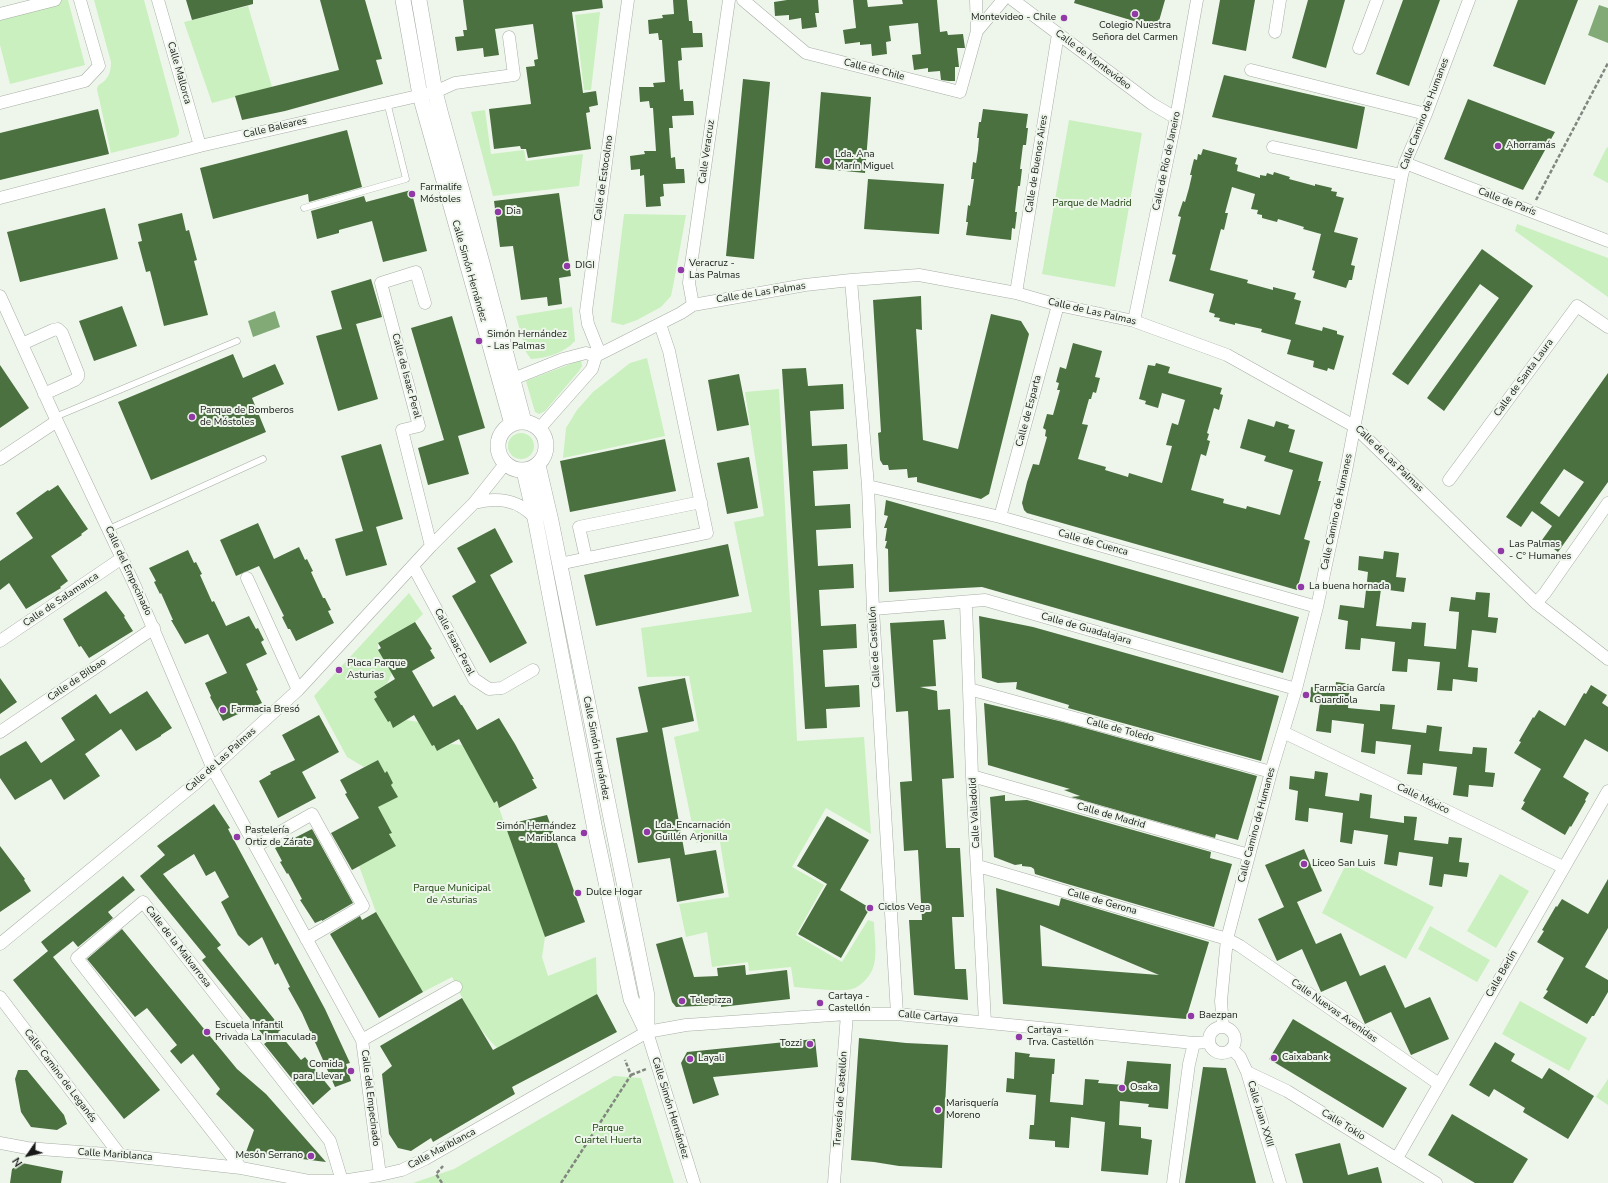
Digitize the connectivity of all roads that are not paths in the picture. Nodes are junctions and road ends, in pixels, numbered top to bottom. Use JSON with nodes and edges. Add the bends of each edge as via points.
{"nodes":[{"id":1,"x":55,"y":0,"type":"edge"},
{"id":2,"x":80,"y":0,"type":"edge"},
{"id":3,"x":158,"y":0,"type":"edge"},
{"id":4,"x":403,"y":0,"type":"edge"},
{"id":5,"x":419,"y":0,"type":"edge"},
{"id":6,"x":628,"y":0,"type":"edge"},
{"id":7,"x":729,"y":0,"type":"edge"},
{"id":8,"x":743,"y":0,"type":"edge"},
{"id":9,"x":976,"y":0,"type":"edge"},
{"id":10,"x":1003,"y":0,"type":"edge"},
{"id":11,"x":1013,"y":0,"type":"edge"},
{"id":12,"x":1197,"y":0,"type":"edge"},
{"id":13,"x":1280,"y":0,"type":"edge"},
{"id":14,"x":1377,"y":0,"type":"edge"},
{"id":15,"x":1469,"y":0,"type":"edge"},
{"id":16,"x":0,"y":14,"type":"edge"},
{"id":17,"x":977,"y":31,"type":"junction"},
{"id":18,"x":1275,"y":32,"type":"dead end"},
{"id":19,"x":1058,"y":34,"type":"junction"},
{"id":20,"x":509,"y":37,"type":"dead end"},
{"id":21,"x":1359,"y":48,"type":"dead end"},
{"id":22,"x":1251,"y":70,"type":"dead end"},
{"id":23,"x":435,"y":92,"type":"junction"},
{"id":24,"x":420,"y":95,"type":"junction"},
{"id":25,"x":387,"y":102,"type":"junction"},
{"id":26,"x":0,"y":103,"type":"edge"},
{"id":27,"x":1426,"y":114,"type":"junction"},
{"id":28,"x":1176,"y":118,"type":"junction"},
{"id":29,"x":200,"y":146,"type":"junction"},
{"id":30,"x":1273,"y":147,"type":"dead end"},
{"id":31,"x":1405,"y":163,"type":"junction"},
{"id":32,"x":1402,"y":175,"type":"junction"},
{"id":33,"x":0,"y":198,"type":"edge"},
{"id":34,"x":304,"y":208,"type":"dead end"},
{"id":35,"x":1608,"y":241,"type":"edge"},
{"id":36,"x":852,"y":280,"type":"junction"},
{"id":37,"x":1016,"y":293,"type":"junction"},
{"id":38,"x":0,"y":296,"type":"edge"},
{"id":39,"x":425,"y":303,"type":"dead end"},
{"id":40,"x":693,"y":304,"type":"junction"},
{"id":41,"x":1058,"y":304,"type":"junction"},
{"id":42,"x":1134,"y":321,"type":"junction"},
{"id":43,"x":660,"y":324,"type":"junction"},
{"id":44,"x":1608,"y":327,"type":"edge"},
{"id":45,"x":237,"y":341,"type":"dead end"},
{"id":46,"x":22,"y":344,"type":"junction"},
{"id":47,"x":598,"y":355,"type":"junction"},
{"id":48,"x":513,"y":378,"type":"junction"},
{"id":49,"x":44,"y":394,"type":"junction"},
{"id":50,"x":56,"y":419,"type":"junction"},
{"id":51,"x":518,"y":423,"type":"junction"},
{"id":52,"x":1354,"y":426,"type":"junction"},
{"id":53,"x":539,"y":429,"type":"junction"},
{"id":54,"x":0,"y":458,"type":"edge"},
{"id":55,"x":263,"y":460,"type":"dead end"},
{"id":56,"x":505,"y":464,"type":"junction"},
{"id":57,"x":538,"y":465,"type":"junction"},
{"id":58,"x":524,"y":471,"type":"junction"},
{"id":59,"x":1449,"y":480,"type":"dead end"},
{"id":60,"x":868,"y":486,"type":"junction"},
{"id":61,"x":701,"y":502,"type":"junction"},
{"id":62,"x":474,"y":503,"type":"junction"},
{"id":63,"x":1608,"y":503,"type":"edge"},
{"id":64,"x":1000,"y":517,"type":"junction"},
{"id":65,"x":535,"y":518,"type":"junction"},
{"id":66,"x":109,"y":530,"type":"junction"},
{"id":67,"x":431,"y":546,"type":"junction"},
{"id":68,"x":122,"y":558,"type":"junction"},
{"id":69,"x":586,"y":558,"type":"junction"},
{"id":70,"x":559,"y":564,"type":"junction"},
{"id":71,"x":413,"y":566,"type":"junction"},
{"id":72,"x":247,"y":578,"type":"dead end"},
{"id":73,"x":966,"y":603,"type":"junction"},
{"id":74,"x":1536,"y":603,"type":"junction"},
{"id":75,"x":1317,"y":607,"type":"junction"},
{"id":76,"x":873,"y":609,"type":"junction"},
{"id":77,"x":154,"y":628,"type":"junction"},
{"id":78,"x":0,"y":641,"type":"edge"},
{"id":79,"x":1608,"y":659,"type":"edge"},
{"id":80,"x":533,"y":670,"type":"dead end"},
{"id":81,"x":969,"y":689,"type":"junction"},
{"id":82,"x":1296,"y":689,"type":"junction"},
{"id":83,"x":298,"y":690,"type":"junction"},
{"id":84,"x":0,"y":732,"type":"edge"},
{"id":85,"x":1283,"y":732,"type":"junction"},
{"id":86,"x":213,"y":768,"type":"junction"},
{"id":87,"x":1271,"y":772,"type":"junction"},
{"id":88,"x":972,"y":776,"type":"junction"},
{"id":89,"x":1608,"y":791,"type":"edge"},
{"id":90,"x":256,"y":846,"type":"junction"},
{"id":91,"x":1249,"y":855,"type":"junction"},
{"id":92,"x":978,"y":866,"type":"junction"},
{"id":93,"x":1563,"y":866,"type":"junction"},
{"id":94,"x":306,"y":939,"type":"junction"},
{"id":95,"x":1227,"y":939,"type":"junction"},
{"id":96,"x":0,"y":944,"type":"edge"},
{"id":97,"x":456,"y":986,"type":"dead end"},
{"id":98,"x":0,"y":997,"type":"edge"},
{"id":99,"x":847,"y":1014,"type":"junction"},
{"id":100,"x":896,"y":1014,"type":"junction"},
{"id":101,"x":985,"y":1022,"type":"junction"},
{"id":102,"x":1223,"y":1027,"type":"junction"},
{"id":103,"x":647,"y":1032,"type":"junction"},
{"id":104,"x":362,"y":1040,"type":"junction"},
{"id":105,"x":1209,"y":1042,"type":"junction"},
{"id":106,"x":1194,"y":1043,"type":"junction"},
{"id":107,"x":1232,"y":1049,"type":"junction"},
{"id":108,"x":1247,"y":1072,"type":"junction"},
{"id":109,"x":1439,"y":1084,"type":"junction"},
{"id":110,"x":0,"y":1143,"type":"edge"},
{"id":111,"x":120,"y":1155,"type":"junction"},
{"id":112,"x":1396,"y":1158,"type":"junction"},
{"id":113,"x":241,"y":1168,"type":"junction"},
{"id":114,"x":380,"y":1175,"type":"junction"},
{"id":115,"x":342,"y":1181,"type":"junction"},
{"id":116,"x":308,"y":1182,"type":"edge"},
{"id":117,"x":694,"y":1183,"type":"edge"},
{"id":118,"x":834,"y":1183,"type":"edge"},
{"id":119,"x":1173,"y":1183,"type":"edge"},
{"id":120,"x":1280,"y":1183,"type":"edge"},
{"id":121,"x":1436,"y":1183,"type":"edge"}],
"edges":[{"from":1,"to":16,"type":"street"},
{"from":2,"to":26,"type":"street","via":[[99,66],[85,81]]},
{"from":3,"to":29,"type":"street","name":"Calle Mallorca"},
{"from":4,"to":24,"type":"street","name":"Calle Simón Hernández"},
{"from":5,"to":23,"type":"street","name":"Calle Simón Hernández"},
{"from":6,"to":47,"type":"street","name":"Calle de Estocolmo","via":[[586,311]]},
{"from":7,"to":40,"type":"street","name":"Calle Veracruz","via":[[690,272],[689,284]]},
{"from":8,"to":17,"type":"street","name":"Calle de Chile","via":[[806,53],[960,92]]},
{"from":9,"to":17,"type":"street","name":"Calle de Chile"},
{"from":10,"to":17,"type":"street","name":"Calle de Chile"},
{"from":11,"to":19,"type":"street","name":"Calle de Montevideo"},
{"from":12,"to":28,"type":"street","name":"Calle de Río de Janeiro"},
{"from":13,"to":18,"type":"street"},
{"from":14,"to":21,"type":"street"},
{"from":15,"to":27,"type":"street","name":"Calle Camino de Humanes"},
{"from":19,"to":28,"type":"street","name":"Calle de Montevideo","via":[[1152,104]]},
{"from":19,"to":37,"type":"street","name":"Calle de Buenos Aires"},
{"from":20,"to":23,"type":"street","name":"Calle Baleares","via":[[514,75],[455,83]]},
{"from":22,"to":27,"type":"street"},
{"from":23,"to":24,"type":"street","name":"Calle Baleares"},
{"from":23,"to":48,"type":"street","name":"Calle Simón Hernández"},
{"from":24,"to":25,"type":"street","name":"Calle Baleares"},
{"from":24,"to":51,"type":"street","name":"Calle Simón Hernández"},
{"from":25,"to":29,"type":"street","name":"Calle Baleares"},
{"from":25,"to":34,"type":"lane","via":[[406,179]]},
{"from":27,"to":31,"type":"street","name":"Calle Camino de Humanes"},
{"from":28,"to":42,"type":"street","name":"Calle de Río de Janeiro"},
{"from":29,"to":33,"type":"street","name":"Calle Baleares"},
{"from":30,"to":32,"type":"street"},
{"from":31,"to":32,"type":"street","name":"Calle Camino de Humanes"},
{"from":31,"to":35,"type":"street","name":"Calle de París"},
{"from":32,"to":52,"type":"street","name":"Calle Camino de Humanes"},
{"from":36,"to":37,"type":"street","name":"Calle de Las Palmas","via":[[919,275]]},
{"from":36,"to":40,"type":"street","name":"Calle de Las Palmas"},
{"from":36,"to":60,"type":"street","name":"Calle de Castellón"},
{"from":37,"to":41,"type":"street","name":"Calle de Las Palmas"},
{"from":38,"to":46,"type":"street","name":"Calle del Empecinado"},
{"from":39,"to":67,"type":"street","name":"Calle de Isaac Peral","via":[[416,272],[381,283],[419,426],[402,430]]},
{"from":40,"to":43,"type":"street","name":"Calle de Las Palmas"},
{"from":41,"to":42,"type":"street","name":"Calle de Las Palmas"},
{"from":41,"to":64,"type":"street","name":"Calle de Esparta"},
{"from":42,"to":52,"type":"street","name":"Calle de Las Palmas","via":[[1227,356]]},
{"from":43,"to":47,"type":"street","name":"Calle de Las Palmas"},
{"from":43,"to":61,"type":"street","via":[[669,351]]},
{"from":44,"to":59,"type":"street","name":"Calle de Santa Laura","via":[[1577,306]]},
{"from":45,"to":50,"type":"lane"},
{"from":46,"to":49,"type":"street","name":"Calle del Empecinado"},
{"from":46,"to":49,"type":"street","via":[[53,330],[58,329],[62,333],[78,377]]},
{"from":47,"to":48,"type":"street","via":[[586,353],[563,359]]},
{"from":47,"to":53,"type":"street","via":[[592,369]]},
{"from":48,"to":51,"type":"street","name":"Calle Simón Hernández"},
{"from":49,"to":50,"type":"street","name":"Calle del Empecinado"},
{"from":50,"to":54,"type":"street"},
{"from":50,"to":66,"type":"street","name":"Calle del Empecinado"},
{"from":51,"to":53,"type":"street","via":[[532,424]]},
{"from":51,"to":56,"type":"street","via":[[505,429],[500,436],[499,456]]},
{"from":52,"to":74,"type":"street","name":"Calle de Las Palmas"},
{"from":52,"to":75,"type":"street","name":"Calle Camino de Humanes"},
{"from":53,"to":57,"type":"street","via":[[545,438],[546,451]]},
{"from":55,"to":66,"type":"lane"},
{"from":56,"to":58,"type":"street","via":[[515,470]]},
{"from":56,"to":62,"type":"street","name":"Calle de Las Palmas"},
{"from":57,"to":58,"type":"street"},
{"from":57,"to":70,"type":"street","name":"Calle Simón Hernández"},
{"from":58,"to":65,"type":"street","name":"Calle Simón Hernández"},
{"from":60,"to":64,"type":"street","name":"Calle de Cuenca"},
{"from":60,"to":76,"type":"street","name":"Calle de Castellón"},
{"from":61,"to":69,"type":"street","via":[[707,533]]},
{"from":61,"to":69,"type":"street","via":[[579,527]]},
{"from":62,"to":65,"type":"street","via":[[495,499],[510,501],[520,505]]},
{"from":62,"to":67,"type":"street","name":"Calle de Las Palmas"},
{"from":63,"to":74,"type":"street"},
{"from":64,"to":75,"type":"street","name":"Calle de Cuenca"},
{"from":65,"to":103,"type":"street","name":"Calle Simón Hernández","via":[[595,830],[631,999]]},
{"from":66,"to":68,"type":"street","name":"Calle del Empecinado"},
{"from":67,"to":71,"type":"street","name":"Calle de Las Palmas"},
{"from":68,"to":77,"type":"street","name":"Calle del Empecinado"},
{"from":68,"to":78,"type":"street","name":"Calle de Salamanca"},
{"from":69,"to":70,"type":"street"},
{"from":70,"to":103,"type":"street","name":"Calle Simón Hernández","via":[[647,996]]},
{"from":71,"to":80,"type":"street","name":"Calle Isaac Peral","via":[[474,679],[489,689],[502,688]]},
{"from":71,"to":83,"type":"street","name":"Calle de Las Palmas"},
{"from":72,"to":83,"type":"street"},
{"from":73,"to":76,"type":"street","name":"Calle de Guadalajara"},
{"from":73,"to":81,"type":"street","name":"Calle Valladolid"},
{"from":73,"to":82,"type":"street","name":"Calle de Guadalajara","via":[[985,600]]},
{"from":74,"to":79,"type":"street","name":"Calle de Las Palmas"},
{"from":75,"to":82,"type":"street","name":"Calle Camino de Humanes"},
{"from":76,"to":100,"type":"street","name":"Calle de Castellón"},
{"from":77,"to":84,"type":"street","name":"Calle de Bilbao"},
{"from":77,"to":86,"type":"street","name":"Calle del Empecinado"},
{"from":81,"to":87,"type":"street","name":"Calle de Toledo"},
{"from":81,"to":88,"type":"street","name":"Calle Valladolid"},
{"from":82,"to":85,"type":"street","name":"Calle Camino de Humanes"},
{"from":83,"to":86,"type":"street","name":"Calle de Las Palmas"},
{"from":85,"to":87,"type":"street","name":"Calle Camino de Humanes"},
{"from":85,"to":93,"type":"street","name":"Calle México"},
{"from":86,"to":90,"type":"street","name":"Calle del Empecinado"},
{"from":86,"to":96,"type":"street","name":"Calle de Las Palmas"},
{"from":87,"to":91,"type":"street","name":"Calle Camino de Humanes"},
{"from":88,"to":91,"type":"street","name":"Calle de Madrid"},
{"from":88,"to":92,"type":"street","name":"Calle Valladolid"},
{"from":89,"to":93,"type":"street","name":"Calle Berlín"},
{"from":90,"to":94,"type":"street","name":"Calle del Empecinado"},
{"from":90,"to":94,"type":"street","via":[[312,814],[362,906]]},
{"from":91,"to":95,"type":"street","name":"Calle Camino de Humanes"},
{"from":92,"to":95,"type":"street","name":"Calle de Gerona"},
{"from":92,"to":101,"type":"street","name":"Calle Valladolid"},
{"from":93,"to":109,"type":"street","name":"Calle Berlín"},
{"from":94,"to":104,"type":"street","name":"Calle del Empecinado"},
{"from":95,"to":102,"type":"street","name":"Calle Camino de Humanes","via":[[1220,1001]]},
{"from":95,"to":109,"type":"street","name":"Calle Nuevas Avenidas","via":[[1247,950]]},
{"from":97,"to":104,"type":"street"},
{"from":98,"to":111,"type":"street","name":"Calle Camino de Leganés"},
{"from":99,"to":100,"type":"street","name":"Calle Cartaya"},
{"from":99,"to":103,"type":"street","name":"Calle Cartaya","via":[[686,1025]]},
{"from":99,"to":118,"type":"street","name":"Travesía de Castellón"},
{"from":100,"to":101,"type":"street","name":"Calle Cartaya"},
{"from":101,"to":106,"type":"street","name":"Calle Cartaya"},
{"from":102,"to":105,"type":"street","via":[[1212,1032]]},
{"from":102,"to":107,"type":"street","via":[[1235,1038]]},
{"from":103,"to":114,"type":"street","name":"Calle Mariblanca","via":[[425,1159],[402,1170]]},
{"from":103,"to":117,"type":"street","name":"Calle Simón Hernández"},
{"from":104,"to":114,"type":"street","name":"Calle del Empecinado"},
{"from":105,"to":106,"type":"street","name":"Calle Cartaya"},
{"from":105,"to":107,"type":"street","via":[[1218,1052],[1228,1052]]},
{"from":106,"to":119,"type":"street"},
{"from":107,"to":108,"type":"street","name":"Calle Juan XXIII","via":[[1240,1056]]},
{"from":108,"to":112,"type":"street","name":"Calle Tokio","via":[[1287,1091]]},
{"from":108,"to":120,"type":"street","name":"Calle Juan XXIII"},
{"from":109,"to":112,"type":"street","name":"Calle Berlín"},
{"from":110,"to":111,"type":"street","name":"Calle Mariblanca","via":[[27,1148]]},
{"from":111,"to":113,"type":"street","name":"Calle Mariblanca"},
{"from":112,"to":121,"type":"street","name":"Calle Tokio"},
{"from":113,"to":115,"type":"street","name":"Calle de la Malvarrosa","via":[[77,958],[143,902],[330,1141]]},
{"from":113,"to":116,"type":"street","name":"Calle Mariblanca"},
{"from":114,"to":115,"type":"street","name":"Calle Mariblanca"},
{"from":115,"to":116,"type":"street","name":"Calle Mariblanca"}]}
